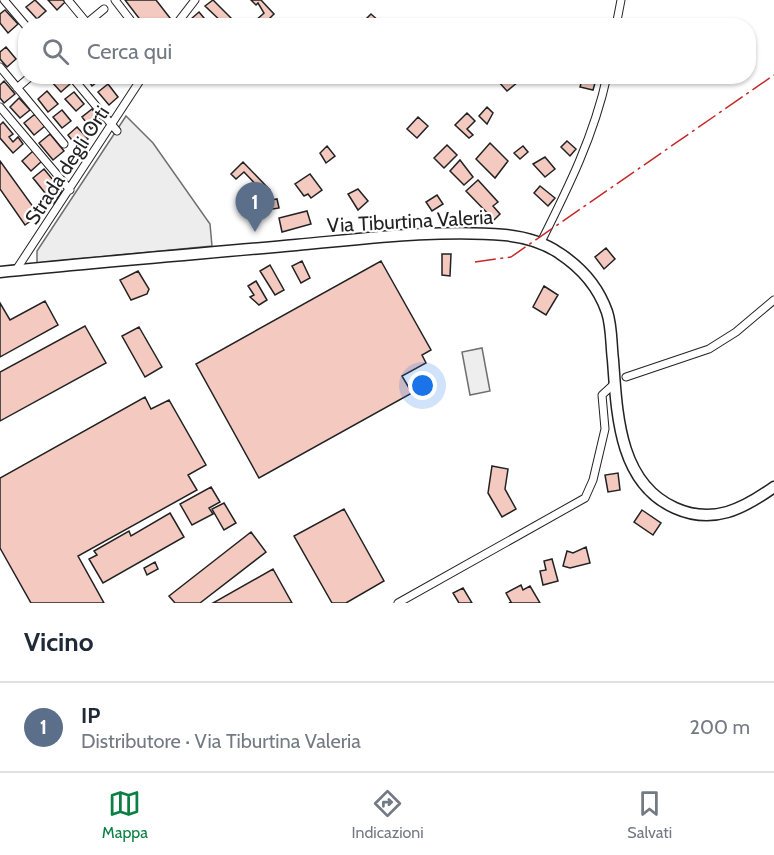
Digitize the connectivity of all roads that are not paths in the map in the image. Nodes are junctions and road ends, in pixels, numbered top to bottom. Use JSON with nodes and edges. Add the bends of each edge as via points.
{"nodes":[{"id":1,"x":4,"y":0,"type":"edge"},
{"id":2,"x":68,"y":0,"type":"edge"},
{"id":3,"x":115,"y":0,"type":"edge"},
{"id":4,"x":195,"y":0,"type":"edge"},
{"id":5,"x":621,"y":0,"type":"edge"},
{"id":6,"x":19,"y":18,"type":"edge"},
{"id":7,"x":83,"y":18,"type":"edge"},
{"id":8,"x":94,"y":18,"type":"edge"},
{"id":9,"x":129,"y":18,"type":"edge"},
{"id":10,"x":181,"y":18,"type":"edge"},
{"id":11,"x":618,"y":18,"type":"edge"},
{"id":12,"x":0,"y":67,"type":"edge"},
{"id":13,"x":21,"y":84,"type":"edge"},
{"id":14,"x":78,"y":84,"type":"edge"},
{"id":15,"x":138,"y":84,"type":"edge"},
{"id":16,"x":605,"y":84,"type":"edge"},
{"id":17,"x":17,"y":87,"type":"junction"},
{"id":18,"x":0,"y":107,"type":"edge"},
{"id":19,"x":115,"y":128,"type":"junction"},
{"id":20,"x":64,"y":144,"type":"dead end"},
{"id":21,"x":70,"y":190,"type":"junction"},
{"id":22,"x":541,"y":242,"type":"junction"},
{"id":23,"x":15,"y":270,"type":"junction"},
{"id":24,"x":0,"y":272,"type":"edge"},
{"id":25,"x":774,"y":300,"type":"edge"},
{"id":26,"x":626,"y":377,"type":"dead end"},
{"id":27,"x":615,"y":383,"type":"junction"},
{"id":28,"x":774,"y":487,"type":"edge"},
{"id":29,"x":398,"y":603,"type":"edge"}],
"edges":[{"from":1,"to":6,"type":"street"},
{"from":2,"to":7,"type":"street"},
{"from":3,"to":8,"type":"street"},
{"from":3,"to":9,"type":"street"},
{"from":4,"to":10,"type":"street"},
{"from":5,"to":11,"type":"street"},
{"from":12,"to":17,"type":"street"},
{"from":13,"to":17,"type":"street"},
{"from":14,"to":19,"type":"street"},
{"from":15,"to":19,"type":"street","name":"Strada degli Orti"},
{"from":16,"to":22,"type":"street","via":[[577,170]]},
{"from":17,"to":20,"type":"street"},
{"from":18,"to":21,"type":"street"},
{"from":19,"to":21,"type":"street","name":"Strada degli Orti"},
{"from":21,"to":23,"type":"street","name":"Strada degli Orti"},
{"from":22,"to":23,"type":"main road","name":"Via Tiburtina Valeria","via":[[501,234],[418,236]]},
{"from":22,"to":27,"type":"main road","name":"Via Tiburtina Valeria","via":[[578,266],[601,296],[609,320]]},
{"from":23,"to":24,"type":"main road","name":"Via Tiburtina Valeria"},
{"from":25,"to":26,"type":"street","via":[[710,349]]},
{"from":27,"to":28,"type":"main road","name":"Via Tiburtina Valeria","via":[[624,444],[640,481],[658,499],[688,513],[712,516],[739,510]]},
{"from":27,"to":29,"type":"street","via":[[602,395],[605,429],[585,498]]}]}
